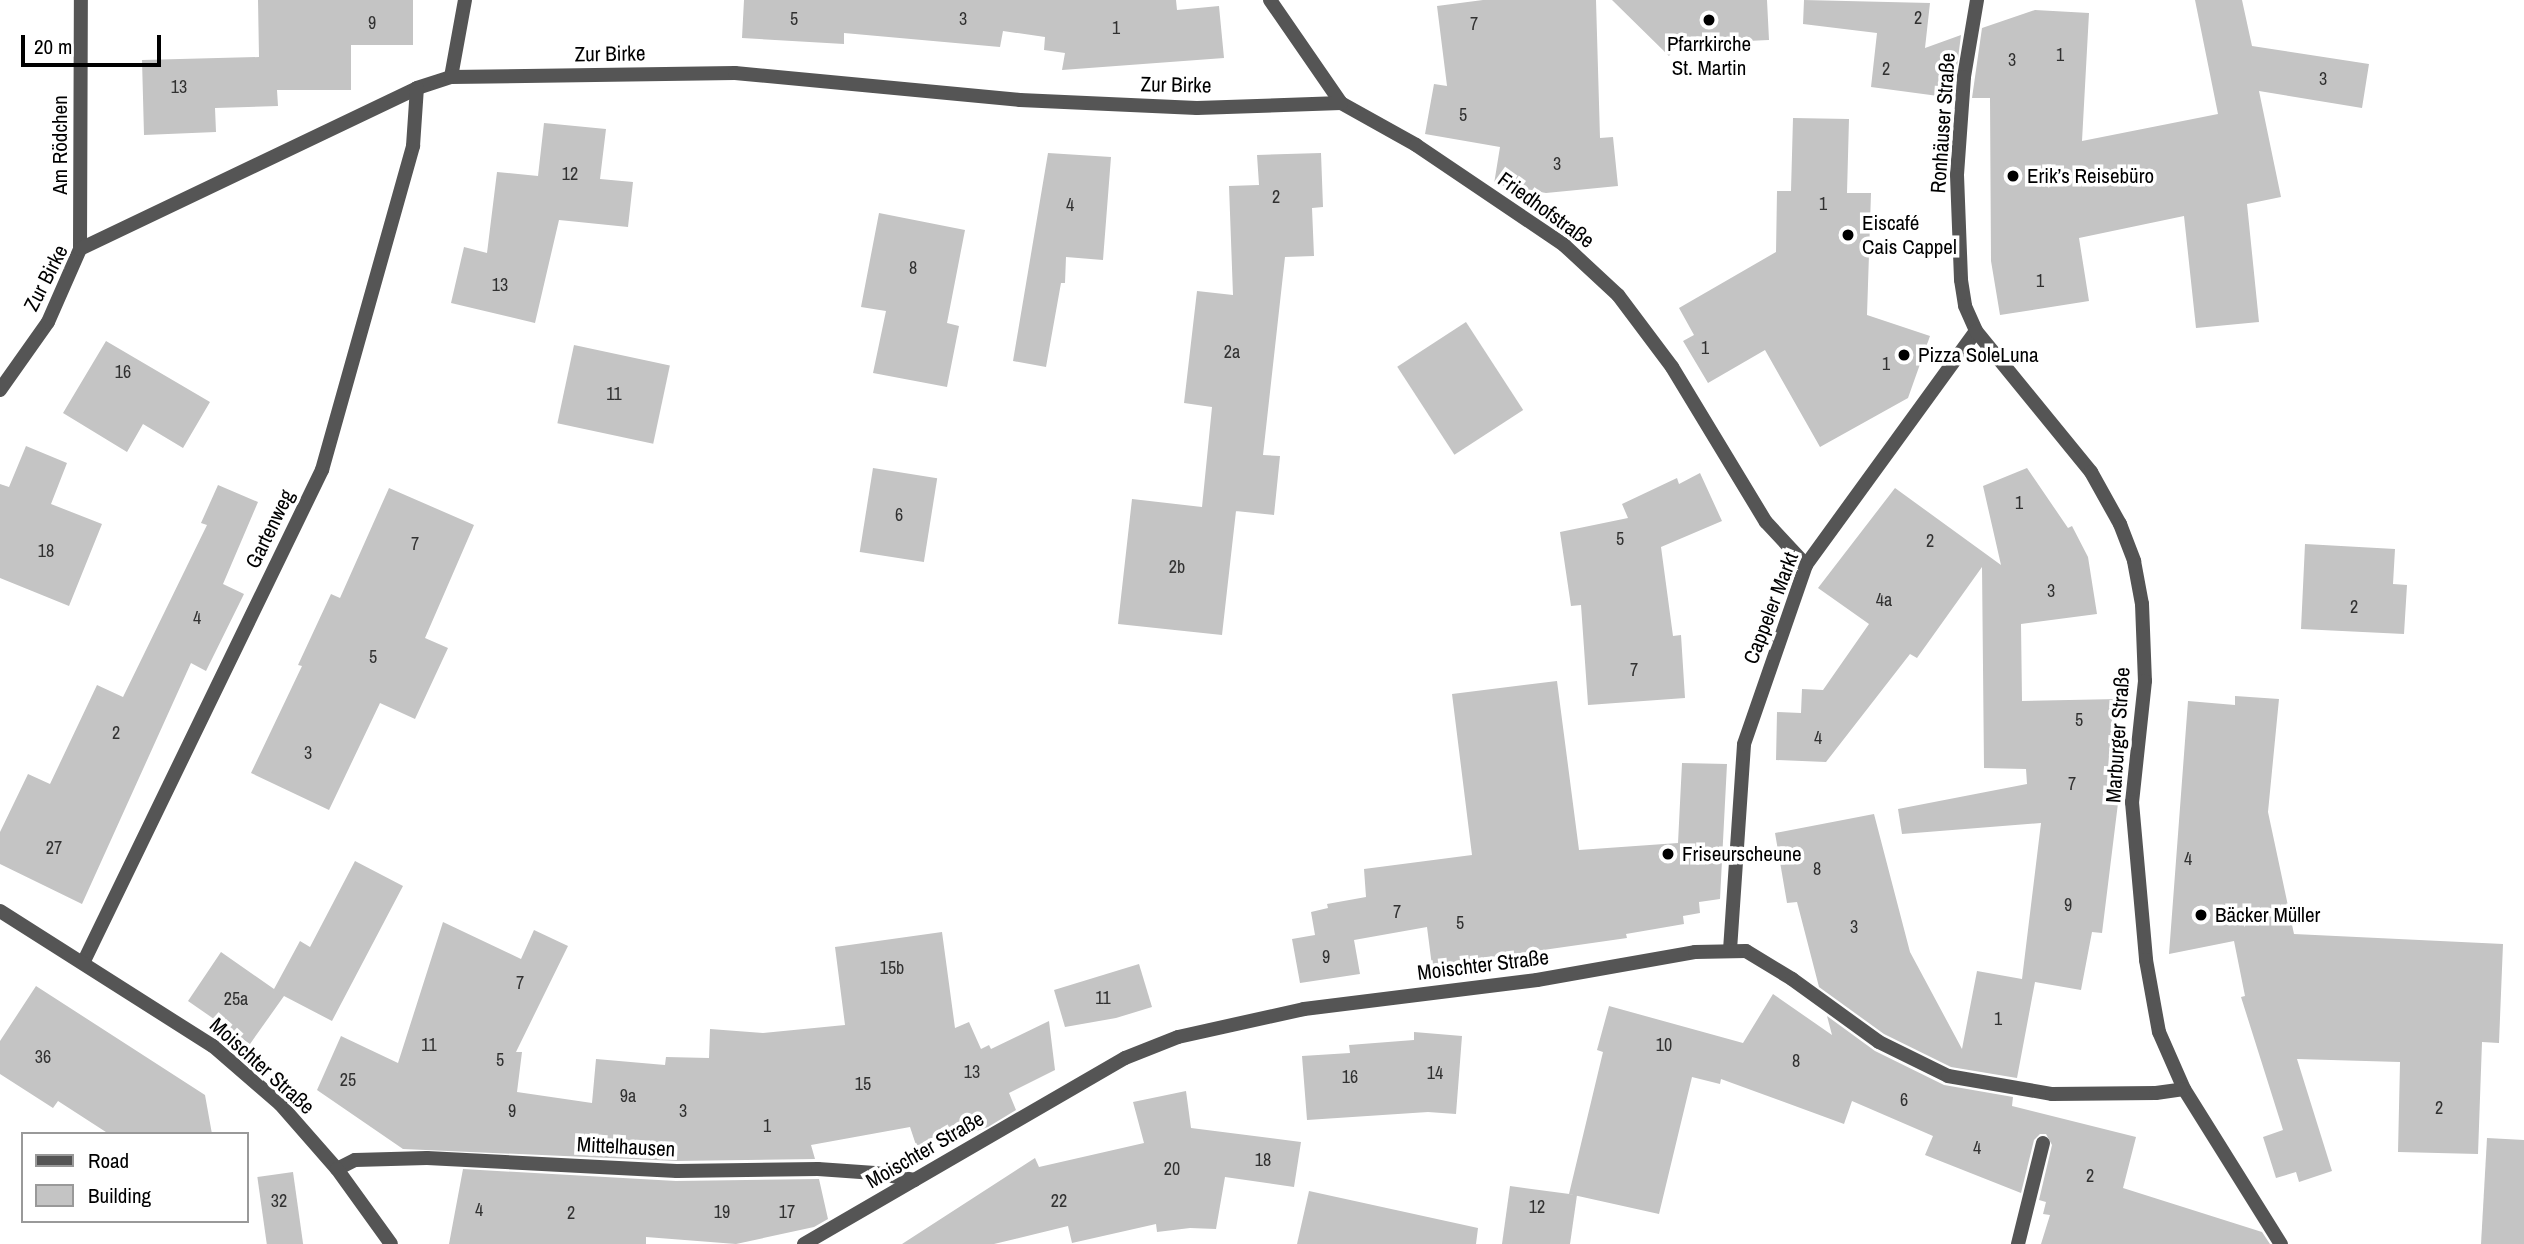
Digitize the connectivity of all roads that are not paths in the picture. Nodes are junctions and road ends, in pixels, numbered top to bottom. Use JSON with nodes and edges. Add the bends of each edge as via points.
{"nodes":[{"id":1,"x":81,"y":0,"type":"edge"},
{"id":2,"x":465,"y":0,"type":"edge"},
{"id":3,"x":1270,"y":0,"type":"edge"},
{"id":4,"x":1977,"y":0,"type":"edge"},
{"id":5,"x":451,"y":78,"type":"junction"},
{"id":6,"x":416,"y":88,"type":"junction"},
{"id":7,"x":1340,"y":103,"type":"junction"},
{"id":8,"x":80,"y":249,"type":"junction"},
{"id":9,"x":1976,"y":331,"type":"junction"},
{"id":10,"x":0,"y":390,"type":"edge"},
{"id":11,"x":1806,"y":565,"type":"junction"},
{"id":12,"x":0,"y":911,"type":"edge"},
{"id":13,"x":1730,"y":950,"type":"junction"},
{"id":14,"x":84,"y":961,"type":"junction"},
{"id":15,"x":2184,"y":1089,"type":"junction"},
{"id":16,"x":2043,"y":1143,"type":"dead end"},
{"id":17,"x":337,"y":1169,"type":"junction"},
{"id":18,"x":914,"y":1180,"type":"junction"},
{"id":19,"x":391,"y":1244,"type":"edge"},
{"id":20,"x":804,"y":1244,"type":"edge"},
{"id":21,"x":2018,"y":1244,"type":"edge"},
{"id":22,"x":2281,"y":1244,"type":"edge"}],
"edges":[{"from":1,"to":8,"type":"street","name":"Am Rödchen"},
{"from":2,"to":5,"type":"street"},
{"from":3,"to":7,"type":"street","name":"Friedhofstraße"},
{"from":4,"to":9,"type":"street","name":"Ronhäuser Straße","via":[[1964,77],[1957,176],[1961,280]]},
{"from":5,"to":6,"type":"street","name":"Zur Birke"},
{"from":5,"to":7,"type":"street","name":"Zur Birke","via":[[735,73],[1033,100],[1197,108]]},
{"from":6,"to":8,"type":"street","name":"Zur Birke"},
{"from":6,"to":14,"type":"street","name":"Gartenweg","via":[[413,146],[322,470]]},
{"from":7,"to":11,"type":"street","name":"Friedhofstraße","via":[[1416,145],[1564,245],[1618,295],[1672,367],[1766,522]]},
{"from":8,"to":10,"type":"street","name":"Zur Birke","via":[[48,322]]},
{"from":9,"to":11,"type":"street","name":"Cappeler Markt"},
{"from":9,"to":15,"type":"street","name":"Marburger Straße","via":[[2091,472],[2134,561],[2143,604],[2145,681],[2132,802],[2141,911],[2159,1032]]},
{"from":11,"to":13,"type":"street","name":"Cappeler Markt","via":[[1744,744]]},
{"from":12,"to":14,"type":"street","name":"Moischter Straße"},
{"from":13,"to":15,"type":"street","name":"Moischter Straße","via":[[1746,951],[1761,959],[1879,1042],[1948,1076],[2052,1094]]},
{"from":13,"to":18,"type":"street","name":"Moischter Straße","via":[[1304,1009],[1178,1037],[1125,1058]]},
{"from":14,"to":17,"type":"street","name":"Moischter Straße","via":[[213,1046],[280,1104]]},
{"from":15,"to":22,"type":"street","name":"Marburger Straße"},
{"from":16,"to":21,"type":"street"},
{"from":17,"to":18,"type":"street","name":"Mittelhausen","via":[[355,1160],[427,1158],[677,1171],[818,1169]]},
{"from":17,"to":19,"type":"street","name":"Moischter Straße"},
{"from":18,"to":20,"type":"street","name":"Moischter Straße"}]}
